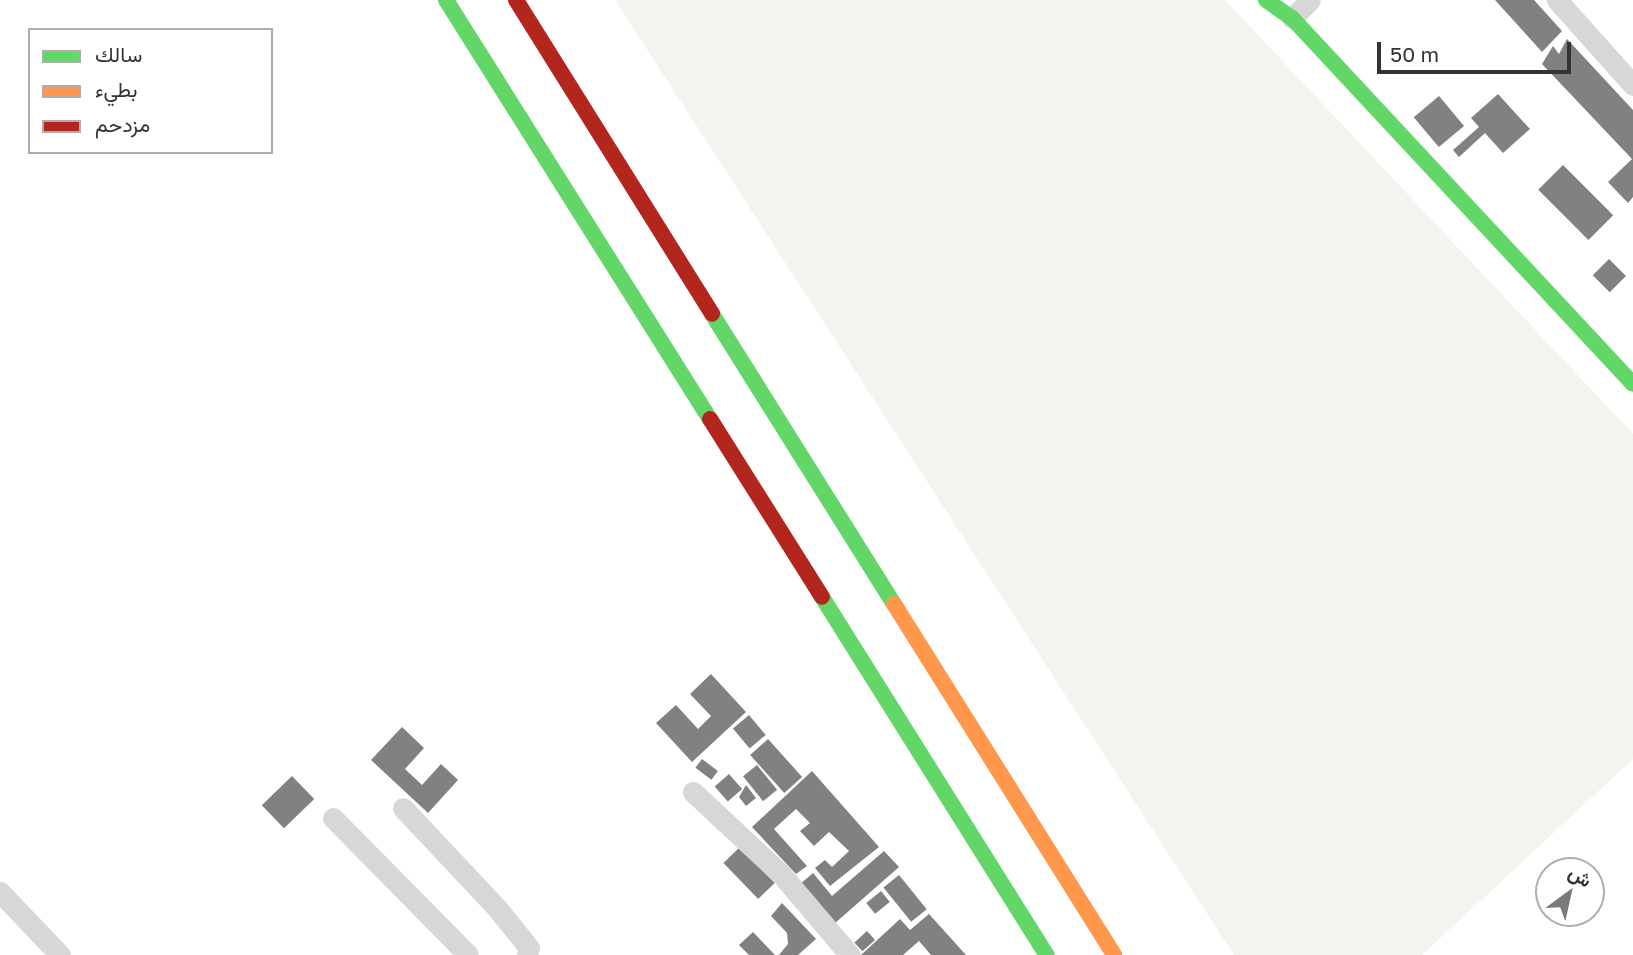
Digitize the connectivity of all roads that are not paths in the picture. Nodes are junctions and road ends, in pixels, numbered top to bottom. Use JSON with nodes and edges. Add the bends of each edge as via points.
{"nodes":[{"id":1,"x":446,"y":0,"type":"edge"},
{"id":2,"x":516,"y":0,"type":"edge"},
{"id":3,"x":1266,"y":0,"type":"edge"},
{"id":4,"x":1310,"y":0,"type":"edge"},
{"id":5,"x":1557,"y":0,"type":"edge"},
{"id":6,"x":1292,"y":18,"type":"junction"},
{"id":7,"x":1633,"y":85,"type":"edge"},
{"id":8,"x":1633,"y":384,"type":"edge"},
{"id":9,"x":692,"y":792,"type":"dead end"},
{"id":10,"x":403,"y":808,"type":"dead end"},
{"id":11,"x":333,"y":818,"type":"dead end"},
{"id":12,"x":0,"y":892,"type":"edge"},
{"id":13,"x":60,"y":955,"type":"edge"},
{"id":14,"x":468,"y":955,"type":"edge"},
{"id":15,"x":527,"y":955,"type":"edge"},
{"id":16,"x":850,"y":955,"type":"edge"},
{"id":17,"x":1047,"y":955,"type":"edge"},
{"id":18,"x":1114,"y":955,"type":"edge"}],
"edges":[{"from":1,"to":17,"type":"main road"},
{"from":2,"to":18,"type":"main road"},
{"from":3,"to":6,"type":"main road"},
{"from":4,"to":6,"type":"street"},
{"from":5,"to":7,"type":"street"},
{"from":6,"to":8,"type":"main road"},
{"from":9,"to":16,"type":"street","via":[[781,874]]},
{"from":10,"to":15,"type":"street","via":[[497,908],[529,948]]},
{"from":11,"to":14,"type":"street"},
{"from":12,"to":13,"type":"street"}]}
